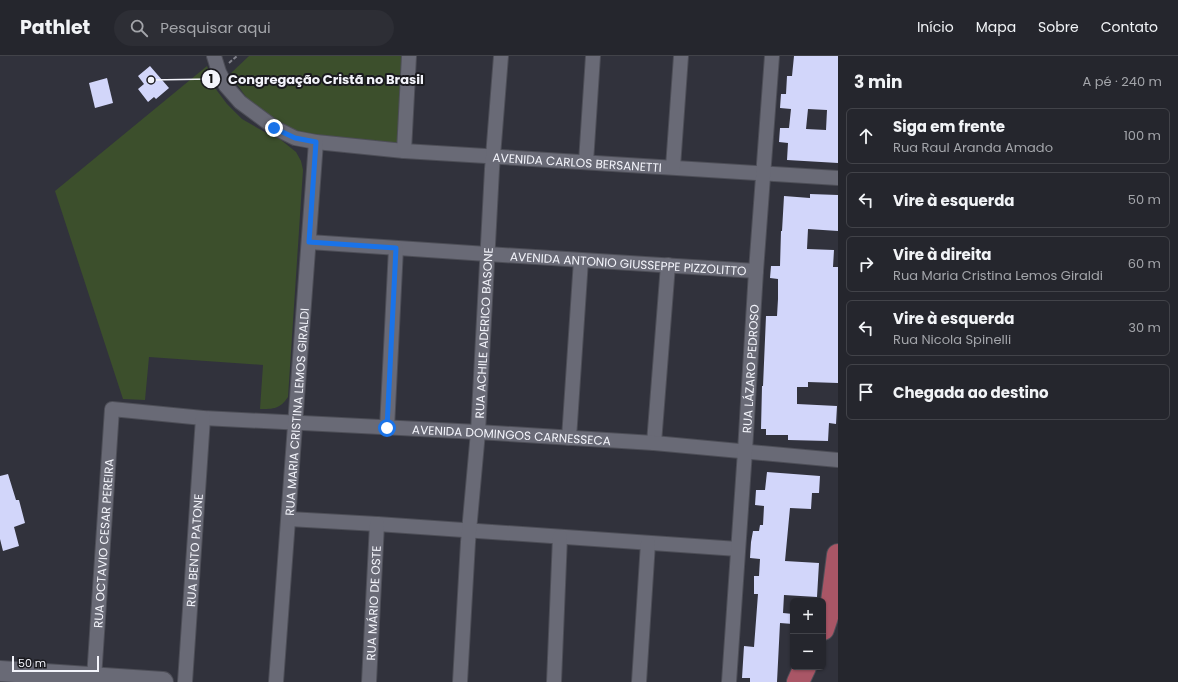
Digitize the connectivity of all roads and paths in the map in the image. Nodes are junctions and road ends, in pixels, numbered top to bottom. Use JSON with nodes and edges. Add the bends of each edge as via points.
{"nodes":[{"id":1,"x":214,"y":56,"type":"edge"},
{"id":2,"x":409,"y":56,"type":"edge"},
{"id":3,"x":501,"y":56,"type":"edge"},
{"id":4,"x":593,"y":56,"type":"edge"},
{"id":5,"x":681,"y":56,"type":"edge"},
{"id":6,"x":772,"y":56,"type":"edge"},
{"id":7,"x":316,"y":142,"type":"junction"},
{"id":8,"x":404,"y":151,"type":"junction"},
{"id":9,"x":494,"y":157,"type":"junction"},
{"id":10,"x":586,"y":162,"type":"junction"},
{"id":11,"x":673,"y":167,"type":"junction"},
{"id":12,"x":764,"y":173,"type":"junction"},
{"id":13,"x":838,"y":178,"type":"edge"},
{"id":14,"x":309,"y":242,"type":"junction"},
{"id":15,"x":396,"y":248,"type":"junction"},
{"id":16,"x":487,"y":254,"type":"junction"},
{"id":17,"x":581,"y":260,"type":"junction"},
{"id":18,"x":668,"y":265,"type":"junction"},
{"id":19,"x":756,"y":271,"type":"junction"},
{"id":20,"x":112,"y":409,"type":"joint"},
{"id":21,"x":203,"y":418,"type":"junction"},
{"id":22,"x":295,"y":423,"type":"junction"},
{"id":23,"x":387,"y":428,"type":"junction"},
{"id":24,"x":478,"y":432,"type":"junction"},
{"id":25,"x":569,"y":438,"type":"junction"},
{"id":26,"x":654,"y":443,"type":"junction"},
{"id":27,"x":745,"y":451,"type":"junction"},
{"id":28,"x":838,"y":460,"type":"edge"},
{"id":29,"x":289,"y":519,"type":"junction"},
{"id":30,"x":377,"y":524,"type":"junction"},
{"id":31,"x":469,"y":530,"type":"junction"},
{"id":32,"x":560,"y":537,"type":"junction"},
{"id":33,"x":648,"y":543,"type":"junction"},
{"id":34,"x":738,"y":549,"type":"junction"},
{"id":35,"x":838,"y":555,"type":"edge"},
{"id":36,"x":826,"y":620,"type":"edge"},
{"id":37,"x":804,"y":670,"type":"edge"},
{"id":38,"x":0,"y":671,"type":"edge"},
{"id":39,"x":94,"y":678,"type":"junction"},
{"id":40,"x":163,"y":682,"type":"edge"},
{"id":41,"x":185,"y":682,"type":"edge"},
{"id":42,"x":276,"y":682,"type":"edge"},
{"id":43,"x":369,"y":682,"type":"edge"},
{"id":44,"x":460,"y":682,"type":"edge"},
{"id":45,"x":554,"y":682,"type":"edge"},
{"id":46,"x":639,"y":682,"type":"edge"},
{"id":47,"x":729,"y":682,"type":"edge"},
{"id":48,"x":798,"y":682,"type":"edge"}],
"edges":[{"from":1,"to":7,"type":"street","name":"AVENIDA CARLOS BERSANETTI","via":[[226,86],[240,102],[274,128],[295,138]]},
{"from":2,"to":8,"type":"street"},
{"from":3,"to":9,"type":"street","name":"RUA ACHILE ADERICO BASONE"},
{"from":4,"to":10,"type":"street"},
{"from":5,"to":11,"type":"street"},
{"from":6,"to":12,"type":"street","name":"RUA LÁZARO PEDROSO"},
{"from":7,"to":8,"type":"street","name":"AVENIDA CARLOS BERSANETTI"},
{"from":7,"to":14,"type":"street","name":"RUA MARIA CRISTINA LEMOS GIRALDI"},
{"from":8,"to":9,"type":"street","name":"AVENIDA CARLOS BERSANETTI"},
{"from":9,"to":10,"type":"street","name":"AVENIDA CARLOS BERSANETTI"},
{"from":9,"to":16,"type":"street","name":"RUA ACHILE ADERICO BASONE"},
{"from":10,"to":11,"type":"street","name":"AVENIDA CARLOS BERSANETTI"},
{"from":11,"to":12,"type":"street","name":"AVENIDA CARLOS BERSANETTI"},
{"from":12,"to":13,"type":"street","name":"AVENIDA CARLOS BERSANETTI"},
{"from":12,"to":19,"type":"street","name":"RUA LÁZARO PEDROSO"},
{"from":14,"to":15,"type":"street","name":"AVENIDA ANTONIO GIUSSEPPE PIZZOLITTO"},
{"from":14,"to":22,"type":"street","name":"RUA MARIA CRISTINA LEMOS GIRALDI"},
{"from":15,"to":16,"type":"street","name":"AVENIDA ANTONIO GIUSSEPPE PIZZOLITTO"},
{"from":15,"to":23,"type":"street"},
{"from":16,"to":17,"type":"street","name":"AVENIDA ANTONIO GIUSSEPPE PIZZOLITTO"},
{"from":16,"to":24,"type":"street","name":"RUA ACHILE ADERICO BASONE"},
{"from":17,"to":18,"type":"street","name":"AVENIDA ANTONIO GIUSSEPPE PIZZOLITTO"},
{"from":17,"to":25,"type":"street"},
{"from":18,"to":19,"type":"street","name":"AVENIDA ANTONIO GIUSSEPPE PIZZOLITTO"},
{"from":18,"to":26,"type":"street"},
{"from":19,"to":27,"type":"street","name":"RUA LÁZARO PEDROSO"},
{"from":20,"to":21,"type":"street","name":"AVENIDA DOMINGOS CARNESSECA"},
{"from":20,"to":39,"type":"street","name":"RUA OCTAVIO CESAR PEREIRA"},
{"from":21,"to":22,"type":"street","name":"AVENIDA DOMINGOS CARNESSECA"},
{"from":21,"to":41,"type":"street","name":"RUA BENTO PATONE"},
{"from":22,"to":23,"type":"street","name":"AVENIDA DOMINGOS CARNESSECA"},
{"from":22,"to":29,"type":"street","name":"RUA MARIA CRISTINA LEMOS GIRALDI"},
{"from":23,"to":24,"type":"street","name":"AVENIDA DOMINGOS CARNESSECA"},
{"from":24,"to":25,"type":"street","name":"AVENIDA DOMINGOS CARNESSECA"},
{"from":24,"to":31,"type":"street","name":"RUA ACHILE ADERICO BASONE"},
{"from":25,"to":26,"type":"street","name":"AVENIDA DOMINGOS CARNESSECA"},
{"from":26,"to":27,"type":"street","name":"AVENIDA DOMINGOS CARNESSECA"},
{"from":27,"to":28,"type":"street","name":"AVENIDA DOMINGOS CARNESSECA"},
{"from":27,"to":34,"type":"street","name":"RUA LÁZARO PEDROSO"},
{"from":29,"to":30,"type":"street"},
{"from":29,"to":42,"type":"street","name":"RUA MARIA CRISTINA LEMOS GIRALDI"},
{"from":30,"to":31,"type":"street"},
{"from":30,"to":43,"type":"street","name":"RUA MÁRIO DE OSTE"},
{"from":31,"to":32,"type":"street"},
{"from":31,"to":44,"type":"street","name":"RUA ACHILE ADERICO BASONE"},
{"from":32,"to":33,"type":"street"},
{"from":32,"to":45,"type":"street"},
{"from":33,"to":34,"type":"street"},
{"from":33,"to":46,"type":"street"},
{"from":34,"to":47,"type":"street","name":"RUA LÁZARO PEDROSO"},
{"from":35,"to":36,"type":"main road","via":[[832,602]]},
{"from":37,"to":48,"type":"main road"},
{"from":38,"to":39,"type":"street"},
{"from":39,"to":40,"type":"street"}]}
